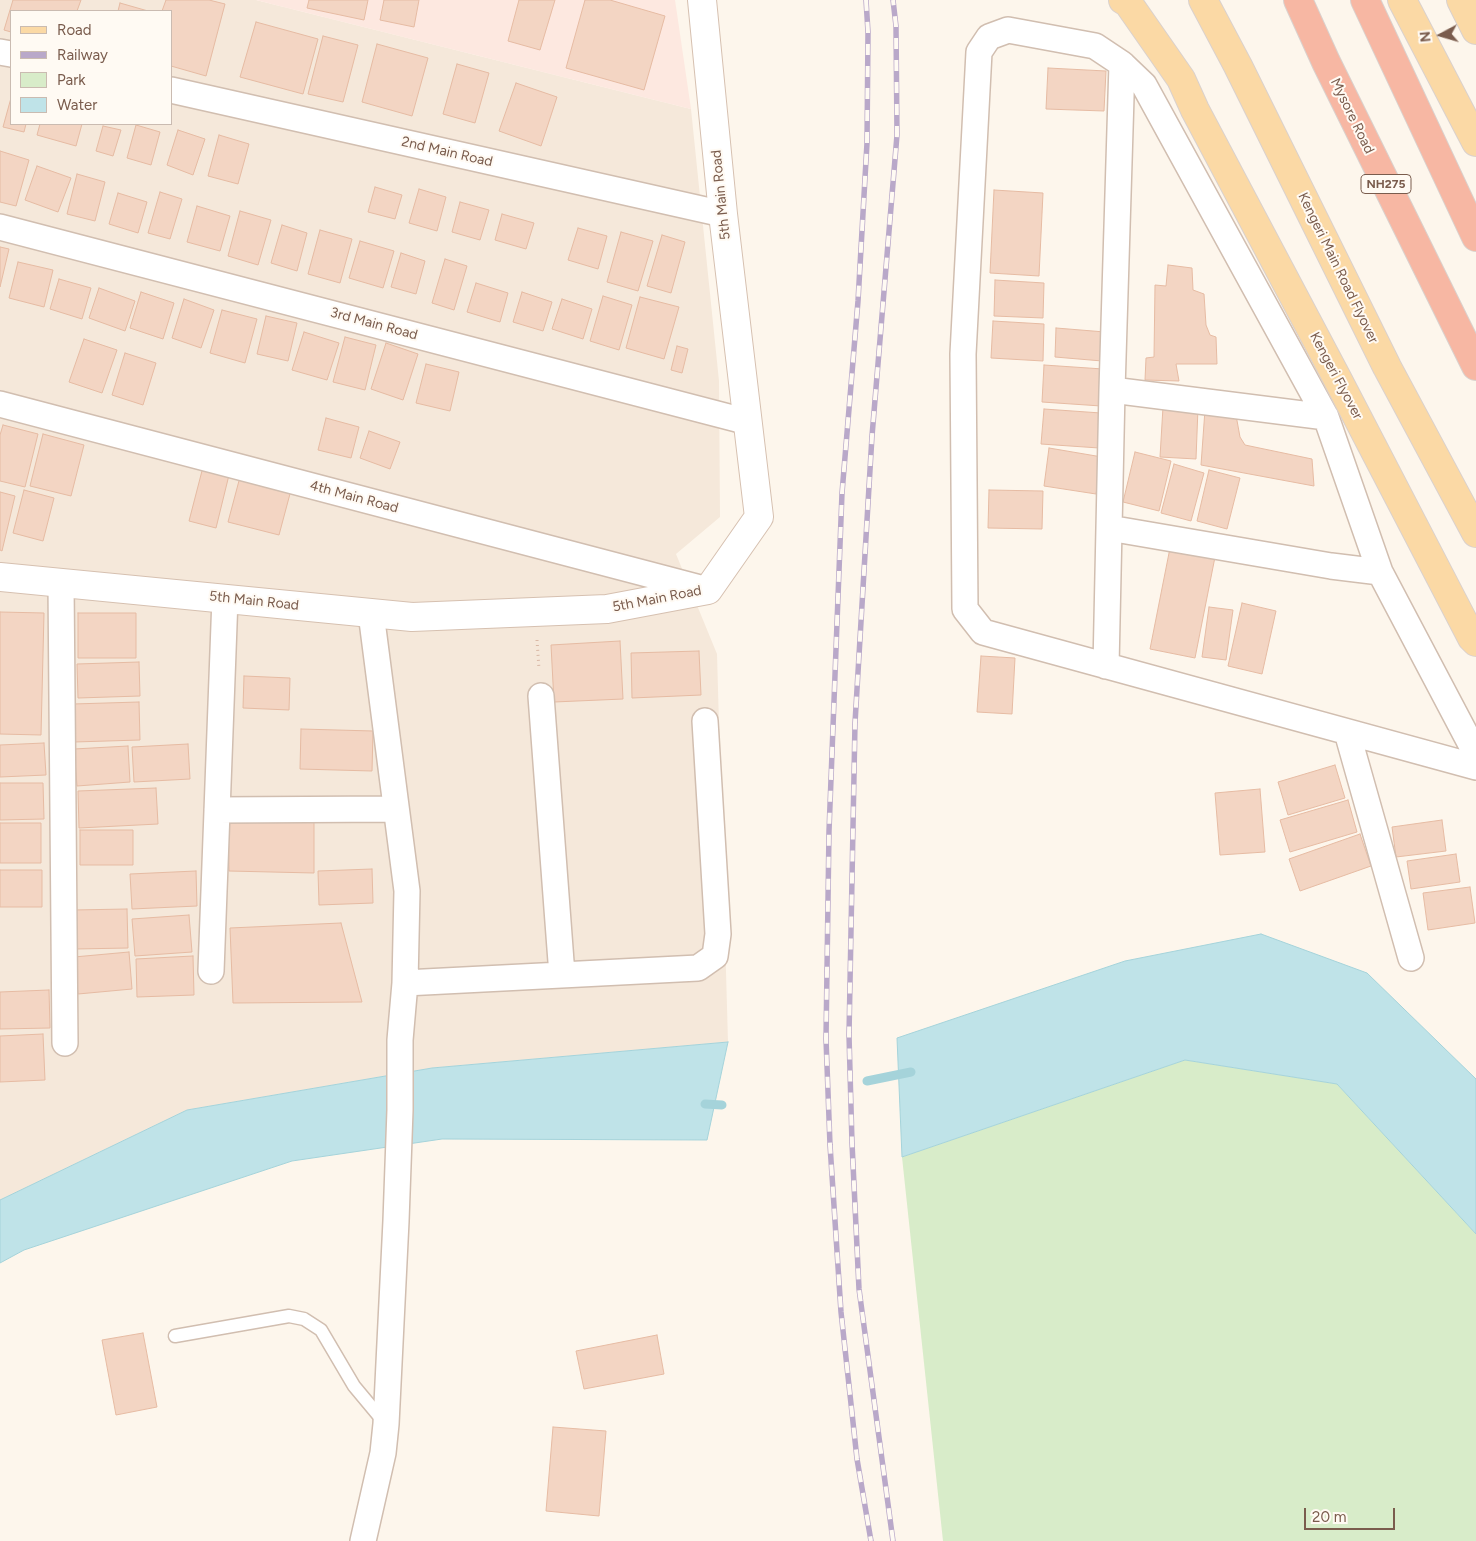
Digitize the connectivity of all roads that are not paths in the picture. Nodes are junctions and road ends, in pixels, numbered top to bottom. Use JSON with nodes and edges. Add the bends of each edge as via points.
{"nodes":[{"id":1,"x":702,"y":0,"type":"edge"},
{"id":2,"x":1123,"y":0,"type":"edge"},
{"id":3,"x":1203,"y":0,"type":"edge"},
{"id":4,"x":1298,"y":0,"type":"edge"},
{"id":5,"x":1365,"y":0,"type":"edge"},
{"id":6,"x":1402,"y":0,"type":"edge"},
{"id":7,"x":1461,"y":0,"type":"edge"},
{"id":8,"x":1476,"y":30,"type":"edge"},
{"id":9,"x":1122,"y":64,"type":"junction"},
{"id":10,"x":172,"y":90,"type":"edge"},
{"id":11,"x":1476,"y":142,"type":"edge"},
{"id":12,"x":723,"y":214,"type":"junction"},
{"id":13,"x":0,"y":226,"type":"edge"},
{"id":14,"x":1476,"y":237,"type":"edge"},
{"id":15,"x":1476,"y":366,"type":"edge"},
{"id":16,"x":1112,"y":390,"type":"junction"},
{"id":17,"x":0,"y":404,"type":"edge"},
{"id":18,"x":1326,"y":417,"type":"junction"},
{"id":19,"x":748,"y":422,"type":"junction"},
{"id":20,"x":1109,"y":528,"type":"junction"},
{"id":21,"x":1476,"y":533,"type":"edge"},
{"id":22,"x":1380,"y":572,"type":"junction"},
{"id":23,"x":0,"y":577,"type":"edge"},
{"id":24,"x":61,"y":583,"type":"junction"},
{"id":25,"x":708,"y":590,"type":"junction"},
{"id":26,"x":225,"y":598,"type":"junction"},
{"id":27,"x":371,"y":613,"type":"junction"},
{"id":28,"x":1476,"y":642,"type":"edge"},
{"id":29,"x":1106,"y":666,"type":"junction"},
{"id":30,"x":541,"y":696,"type":"road end"},
{"id":31,"x":705,"y":722,"type":"dead end"},
{"id":32,"x":1347,"y":732,"type":"junction"},
{"id":33,"x":1476,"y":754,"type":"edge"},
{"id":34,"x":1476,"y":767,"type":"edge"},
{"id":35,"x":396,"y":809,"type":"junction"},
{"id":36,"x":217,"y":810,"type":"junction"},
{"id":37,"x":1411,"y":958,"type":"dead end"},
{"id":38,"x":211,"y":971,"type":"dead end"},
{"id":39,"x":562,"y":975,"type":"junction"},
{"id":40,"x":404,"y":983,"type":"junction"},
{"id":41,"x":65,"y":1043,"type":"dead end"},
{"id":42,"x":175,"y":1336,"type":"dead end"},
{"id":43,"x":386,"y":1424,"type":"junction"},
{"id":44,"x":363,"y":1541,"type":"edge"}],
"edges":[{"from":1,"to":12,"type":"street","name":"5th Main Road"},
{"from":2,"to":28,"type":"main road","name":"Kengeri Flyover","via":[[1181,79]]},
{"from":3,"to":21,"type":"main road","name":"Kengeri Main Road Flyover","via":[[1387,368]]},
{"from":4,"to":15,"type":"highway","name":"Mysore Road","number":"NH275"},
{"from":5,"to":14,"type":"highway"},
{"from":6,"to":11,"type":"main road"},
{"from":7,"to":8,"type":"main road"},
{"from":9,"to":16,"type":"street"},
{"from":9,"to":18,"type":"street","via":[[1144,85]]},
{"from":9,"to":29,"type":"street","via":[[1095,46],[1008,30],[989,37],[979,52],[963,354],[965,609],[983,632]]},
{"from":10,"to":12,"type":"street","name":"2nd Main Road"},
{"from":12,"to":19,"type":"street","name":"5th Main Road"},
{"from":13,"to":19,"type":"street","name":"3rd Main Road"},
{"from":16,"to":18,"type":"street"},
{"from":16,"to":20,"type":"street"},
{"from":17,"to":25,"type":"street","name":"4th Main Road"},
{"from":18,"to":22,"type":"street"},
{"from":19,"to":25,"type":"street","name":"5th Main Road","via":[[759,517]]},
{"from":20,"to":22,"type":"street"},
{"from":20,"to":29,"type":"street"},
{"from":22,"to":33,"type":"street"},
{"from":23,"to":24,"type":"street","name":"5th Main Road"},
{"from":24,"to":26,"type":"street","name":"5th Main Road"},
{"from":24,"to":41,"type":"street"},
{"from":25,"to":27,"type":"street","name":"5th Main Road","via":[[607,609],[412,617]]},
{"from":26,"to":27,"type":"street","name":"5th Main Road"},
{"from":26,"to":36,"type":"street"},
{"from":27,"to":35,"type":"street"},
{"from":29,"to":32,"type":"street"},
{"from":30,"to":39,"type":"street"},
{"from":31,"to":39,"type":"street","via":[[718,934],[715,956],[698,968]]},
{"from":32,"to":34,"type":"street"},
{"from":32,"to":37,"type":"street"},
{"from":35,"to":36,"type":"street"},
{"from":35,"to":40,"type":"street","via":[[407,891]]},
{"from":36,"to":38,"type":"street"},
{"from":39,"to":40,"type":"street"},
{"from":40,"to":43,"type":"street"},
{"from":42,"to":43,"type":"lane","via":[[289,1316],[304,1319],[321,1330],[354,1386]]},
{"from":43,"to":44,"type":"street","via":[[383,1453]]}]}
